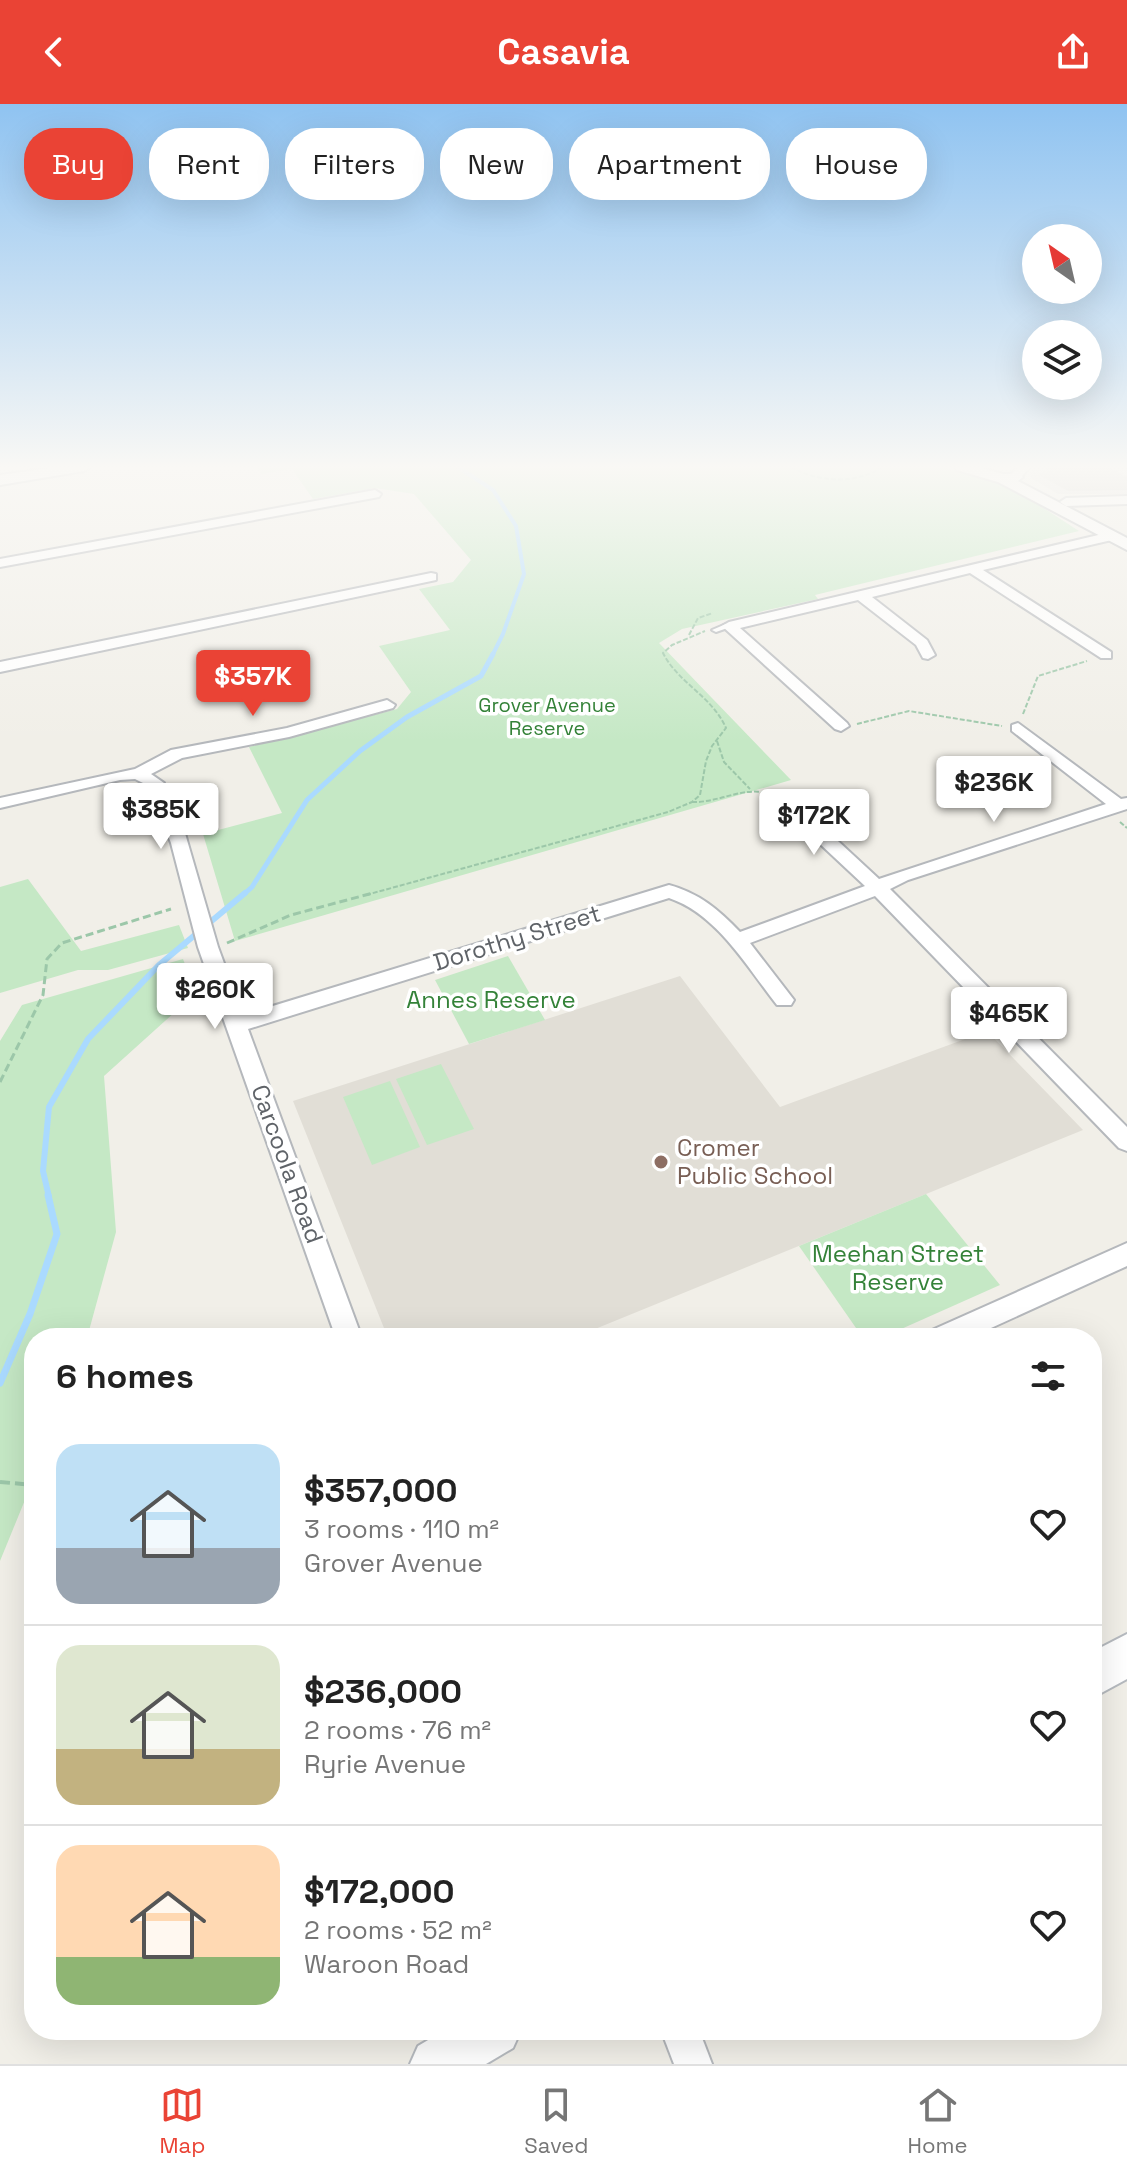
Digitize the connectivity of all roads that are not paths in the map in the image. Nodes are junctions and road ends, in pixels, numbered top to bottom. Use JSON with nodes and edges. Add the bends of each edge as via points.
{"nodes":[{"id":1,"x":25,"y":558,"type":"edge"},
{"id":2,"x":1016,"y":558,"type":"edge"},
{"id":3,"x":0,"y":563,"type":"edge"},
{"id":4,"x":972,"y":569,"type":"junction"},
{"id":5,"x":431,"y":577,"type":"dead end"},
{"id":6,"x":861,"y":595,"type":"junction"},
{"id":7,"x":928,"y":655,"type":"dead end"},
{"id":8,"x":1106,"y":655,"type":"road end"},
{"id":9,"x":0,"y":667,"type":"edge"},
{"id":10,"x":387,"y":705,"type":"dead end"},
{"id":11,"x":841,"y":726,"type":"road end"},
{"id":12,"x":1018,"y":728,"type":"road end"},
{"id":13,"x":138,"y":774,"type":"junction"},
{"id":14,"x":779,"y":796,"type":"road end"},
{"id":15,"x":0,"y":803,"type":"edge"},
{"id":16,"x":1122,"y":810,"type":"edge"},
{"id":17,"x":877,"y":887,"type":"junction"},
{"id":18,"x":736,"y":941,"type":"junction"},
{"id":19,"x":784,"y":1000,"type":"dead end"},
{"id":20,"x":237,"y":1025,"type":"junction"},
{"id":21,"x":1127,"y":1142,"type":"edge"},
{"id":22,"x":1127,"y":1254,"type":"edge"},
{"id":23,"x":345,"y":1328,"type":"edge"},
{"id":24,"x":963,"y":1328,"type":"edge"},
{"id":25,"x":1127,"y":1655,"type":"edge"},
{"id":26,"x":1102,"y":1670,"type":"edge"},
{"id":27,"x":478,"y":2040,"type":"edge"},
{"id":28,"x":684,"y":2040,"type":"edge"},
{"id":29,"x":436,"y":2064,"type":"edge"},
{"id":30,"x":693,"y":2064,"type":"edge"}],
"edges":[{"from":1,"to":3,"type":"street"},
{"from":2,"to":4,"type":"street"},
{"from":4,"to":6,"type":"street"},
{"from":4,"to":8,"type":"street"},
{"from":5,"to":9,"type":"street"},
{"from":6,"to":7,"type":"street","via":[[922,643]]},
{"from":6,"to":11,"type":"street","via":[[723,628]]},
{"from":10,"to":13,"type":"street","via":[[289,732],[177,754]]},
{"from":12,"to":16,"type":"street"},
{"from":13,"to":15,"type":"street"},
{"from":13,"to":20,"type":"street","name":"Carcoola Road","via":[[153,779],[159,788]]},
{"from":14,"to":17,"type":"street"},
{"from":16,"to":17,"type":"street"},
{"from":17,"to":18,"type":"street"},
{"from":17,"to":21,"type":"street"},
{"from":18,"to":19,"type":"street","name":"Dorothy Street"},
{"from":18,"to":20,"type":"street","name":"Dorothy Street","via":[[696,901],[669,891]]},
{"from":20,"to":23,"type":"street","name":"Carcoola Road"},
{"from":22,"to":24,"type":"street"},
{"from":25,"to":26,"type":"main road"},
{"from":27,"to":29,"type":"main road"},
{"from":28,"to":30,"type":"street"}]}
